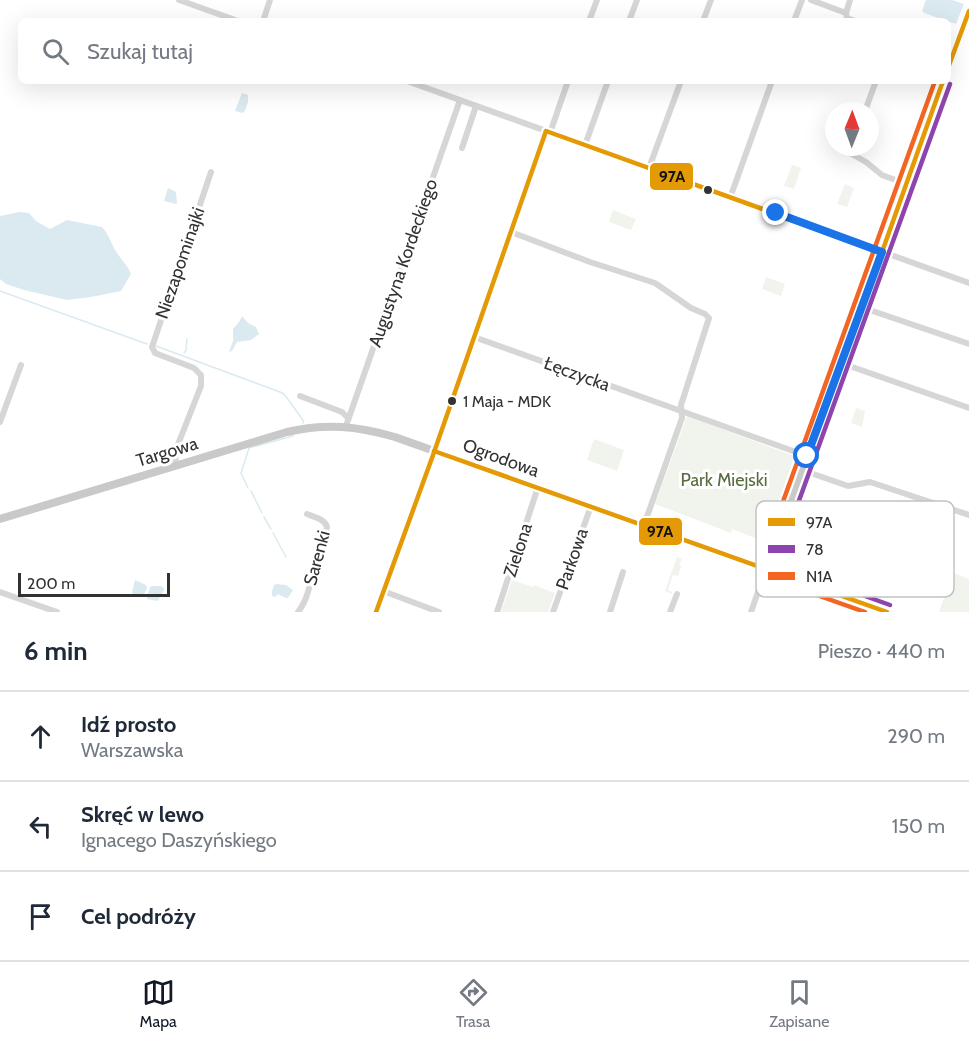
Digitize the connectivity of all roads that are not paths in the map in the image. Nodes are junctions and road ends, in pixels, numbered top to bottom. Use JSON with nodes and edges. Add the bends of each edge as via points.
{"nodes":[{"id":1,"x":179,"y":0,"type":"edge"},
{"id":2,"x":270,"y":0,"type":"edge"},
{"id":3,"x":597,"y":0,"type":"edge"},
{"id":4,"x":637,"y":0,"type":"edge"},
{"id":5,"x":711,"y":0,"type":"edge"},
{"id":6,"x":802,"y":0,"type":"edge"},
{"id":7,"x":811,"y":0,"type":"edge"},
{"id":8,"x":850,"y":0,"type":"edge"},
{"id":9,"x":969,"y":11,"type":"edge"},
{"id":10,"x":846,"y":13,"type":"junction"},
{"id":11,"x":230,"y":18,"type":"edge"},
{"id":12,"x":264,"y":18,"type":"edge"},
{"id":13,"x":590,"y":18,"type":"edge"},
{"id":14,"x":630,"y":18,"type":"edge"},
{"id":15,"x":704,"y":18,"type":"edge"},
{"id":16,"x":795,"y":18,"type":"edge"},
{"id":17,"x":847,"y":18,"type":"edge"},
{"id":18,"x":951,"y":60,"type":"edge"},
{"id":19,"x":415,"y":84,"type":"edge"},
{"id":20,"x":567,"y":84,"type":"edge"},
{"id":21,"x":607,"y":84,"type":"edge"},
{"id":22,"x":680,"y":84,"type":"edge"},
{"id":23,"x":771,"y":84,"type":"edge"},
{"id":24,"x":875,"y":84,"type":"edge"},
{"id":25,"x":942,"y":84,"type":"edge"},
{"id":26,"x":460,"y":100,"type":"junction"},
{"id":27,"x":868,"y":102,"type":"edge"},
{"id":28,"x":476,"y":106,"type":"junction"},
{"id":29,"x":548,"y":132,"type":"junction"},
{"id":30,"x":585,"y":145,"type":"junction"},
{"id":31,"x":462,"y":148,"type":"dead end"},
{"id":32,"x":858,"y":156,"type":"edge"},
{"id":33,"x":649,"y":168,"type":"junction"},
{"id":34,"x":212,"y":172,"type":"dead end"},
{"id":35,"x":906,"y":184,"type":"junction"},
{"id":36,"x":730,"y":198,"type":"junction"},
{"id":37,"x":511,"y":232,"type":"junction"},
{"id":38,"x":882,"y":252,"type":"junction"},
{"id":39,"x":969,"y":283,"type":"edge"},
{"id":40,"x":861,"y":307,"type":"junction"},
{"id":41,"x":474,"y":337,"type":"junction"},
{"id":42,"x":969,"y":344,"type":"edge"},
{"id":43,"x":841,"y":363,"type":"junction"},
{"id":44,"x":21,"y":365,"type":"dead end"},
{"id":45,"x":300,"y":396,"type":"dead end"},
{"id":46,"x":969,"y":408,"type":"edge"},
{"id":47,"x":681,"y":411,"type":"junction"},
{"id":48,"x":0,"y":422,"type":"edge"},
{"id":49,"x":347,"y":422,"type":"junction"},
{"id":50,"x":434,"y":451,"type":"junction"},
{"id":51,"x":807,"y":456,"type":"junction"},
{"id":52,"x":176,"y":465,"type":"junction"},
{"id":53,"x":802,"y":470,"type":"junction"},
{"id":54,"x":538,"y":487,"type":"junction"},
{"id":55,"x":791,"y":501,"type":"edge"},
{"id":56,"x":927,"y":501,"type":"edge"},
{"id":57,"x":591,"y":506,"type":"junction"},
{"id":58,"x":954,"y":510,"type":"edge"},
{"id":59,"x":307,"y":514,"type":"dead end"},
{"id":60,"x":969,"y":515,"type":"edge"},
{"id":61,"x":0,"y":519,"type":"edge"},
{"id":62,"x":644,"y":525,"type":"junction"},
{"id":63,"x":756,"y":565,"type":"edge"},
{"id":64,"x":623,"y":572,"type":"dead end"},
{"id":65,"x":383,"y":591,"type":"junction"},
{"id":66,"x":0,"y":592,"type":"edge"},
{"id":67,"x":677,"y":594,"type":"dead end"},
{"id":68,"x":756,"y":597,"type":"edge"},
{"id":69,"x":844,"y":597,"type":"edge"},
{"id":70,"x":57,"y":612,"type":"edge"},
{"id":71,"x":298,"y":612,"type":"edge"},
{"id":72,"x":376,"y":612,"type":"edge"},
{"id":73,"x":440,"y":612,"type":"edge"},
{"id":74,"x":497,"y":612,"type":"edge"},
{"id":75,"x":553,"y":612,"type":"edge"},
{"id":76,"x":610,"y":612,"type":"edge"},
{"id":77,"x":670,"y":612,"type":"edge"},
{"id":78,"x":751,"y":612,"type":"edge"},
{"id":79,"x":887,"y":612,"type":"edge"}],
"edges":[{"from":1,"to":11,"type":"street"},
{"from":2,"to":12,"type":"street"},
{"from":3,"to":13,"type":"street"},
{"from":4,"to":14,"type":"street"},
{"from":5,"to":15,"type":"street"},
{"from":6,"to":16,"type":"street"},
{"from":7,"to":10,"type":"street"},
{"from":8,"to":10,"type":"street"},
{"from":9,"to":18,"type":"main road"},
{"from":10,"to":17,"type":"street"},
{"from":19,"to":26,"type":"street"},
{"from":20,"to":29,"type":"street"},
{"from":21,"to":30,"type":"street"},
{"from":22,"to":33,"type":"street"},
{"from":23,"to":36,"type":"street"},
{"from":24,"to":27,"type":"street"},
{"from":25,"to":35,"type":"main road"},
{"from":26,"to":28,"type":"street"},
{"from":26,"to":49,"type":"street","name":"Augustyna Kordeckiego"},
{"from":28,"to":29,"type":"street"},
{"from":28,"to":31,"type":"street"},
{"from":29,"to":30,"type":"street"},
{"from":29,"to":37,"type":"street"},
{"from":30,"to":33,"type":"street"},
{"from":32,"to":35,"type":"street","via":[[882,175]]},
{"from":33,"to":36,"type":"street"},
{"from":34,"to":52,"type":"street","name":"Niezapominajki","via":[[152,345],[155,353],[194,368],[201,375],[201,386],[175,452]]},
{"from":35,"to":38,"type":"main road"},
{"from":36,"to":38,"type":"street"},
{"from":37,"to":41,"type":"street"},
{"from":37,"to":47,"type":"street","via":[[655,283],[709,318]]},
{"from":38,"to":39,"type":"street"},
{"from":38,"to":40,"type":"main road"},
{"from":40,"to":42,"type":"street"},
{"from":40,"to":43,"type":"main road"},
{"from":41,"to":47,"type":"street","name":"Łęczycka"},
{"from":41,"to":50,"type":"street"},
{"from":43,"to":46,"type":"street"},
{"from":43,"to":51,"type":"main road"},
{"from":44,"to":48,"type":"street"},
{"from":45,"to":49,"type":"street","name":"Ogrodowa","via":[[342,412]]},
{"from":47,"to":51,"type":"street","name":"Łęczycka"},
{"from":47,"to":62,"type":"street","via":[[679,429]]},
{"from":49,"to":50,"type":"main road","name":"Ogrodowa"},
{"from":49,"to":52,"type":"main road","name":"Targowa","via":[[287,432]]},
{"from":50,"to":54,"type":"main road","name":"Ogrodowa"},
{"from":50,"to":65,"type":"street"},
{"from":51,"to":53,"type":"main road"},
{"from":52,"to":61,"type":"main road","name":"Targowa"},
{"from":53,"to":55,"type":"main road"},
{"from":53,"to":56,"type":"street","via":[[848,486],[870,482]]},
{"from":54,"to":57,"type":"main road","name":"Ogrodowa"},
{"from":54,"to":74,"type":"street","name":"Zielona"},
{"from":57,"to":62,"type":"main road","name":"Ogrodowa"},
{"from":57,"to":75,"type":"street","name":"Parkowa"},
{"from":58,"to":60,"type":"street"},
{"from":59,"to":71,"type":"street","name":"Sarenki","via":[[323,520],[327,527],[306,599]]},
{"from":62,"to":63,"type":"main road","name":"Ogrodowa"},
{"from":64,"to":76,"type":"street"},
{"from":65,"to":72,"type":"street"},
{"from":65,"to":73,"type":"street"},
{"from":66,"to":70,"type":"street"},
{"from":67,"to":77,"type":"street"},
{"from":68,"to":78,"type":"street"},
{"from":69,"to":79,"type":"main road","name":"Ogrodowa"}]}
